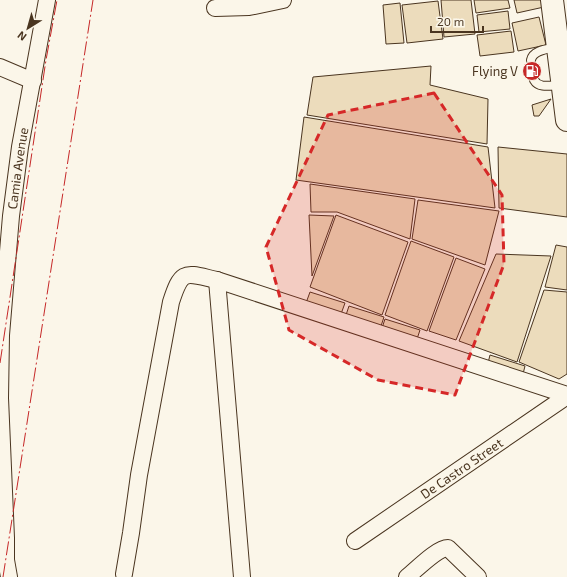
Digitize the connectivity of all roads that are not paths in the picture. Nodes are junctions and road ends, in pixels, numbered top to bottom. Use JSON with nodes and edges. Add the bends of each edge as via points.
{"nodes":[{"id":1,"x":47,"y":0,"type":"edge"},
{"id":2,"x":283,"y":0,"type":"edge"},
{"id":3,"x":557,"y":5,"type":"edge"},
{"id":4,"x":215,"y":8,"type":"dead end"},
{"id":5,"x":558,"y":46,"type":"junction"},
{"id":6,"x":531,"y":60,"type":"dead end"},
{"id":7,"x":0,"y":67,"type":"edge"},
{"id":8,"x":534,"y":80,"type":"dead end"},
{"id":9,"x":33,"y":81,"type":"junction"},
{"id":10,"x":563,"y":85,"type":"junction"},
{"id":11,"x":567,"y":120,"type":"edge"},
{"id":12,"x":217,"y":280,"type":"junction"},
{"id":13,"x":567,"y":396,"type":"edge"},
{"id":14,"x":355,"y":541,"type":"dead end"},
{"id":15,"x":124,"y":574,"type":"dead end"},
{"id":16,"x":9,"y":577,"type":"edge"},
{"id":17,"x":242,"y":577,"type":"edge"},
{"id":18,"x":407,"y":577,"type":"edge"},
{"id":19,"x":478,"y":577,"type":"edge"}],
"edges":[{"from":1,"to":9,"type":"street","name":"Camia Avenue"},
{"from":2,"to":4,"type":"street"},
{"from":3,"to":5,"type":"main road"},
{"from":5,"to":6,"type":"lane","via":[[534,53]]},
{"from":5,"to":10,"type":"main road"},
{"from":7,"to":9,"type":"street"},
{"from":8,"to":10,"type":"lane","via":[[542,86]]},
{"from":9,"to":16,"type":"street","name":"Camia Avenue","via":[[20,147],[11,216],[1,335],[0,398],[6,560]]},
{"from":10,"to":11,"type":"main road"},
{"from":12,"to":13,"type":"street"},
{"from":12,"to":15,"type":"street","via":[[189,274],[182,278],[176,287],[171,302]]},
{"from":12,"to":17,"type":"street"},
{"from":13,"to":14,"type":"street","name":"De Castro Street"},
{"from":18,"to":19,"type":"street","via":[[444,548],[448,548]]}]}
